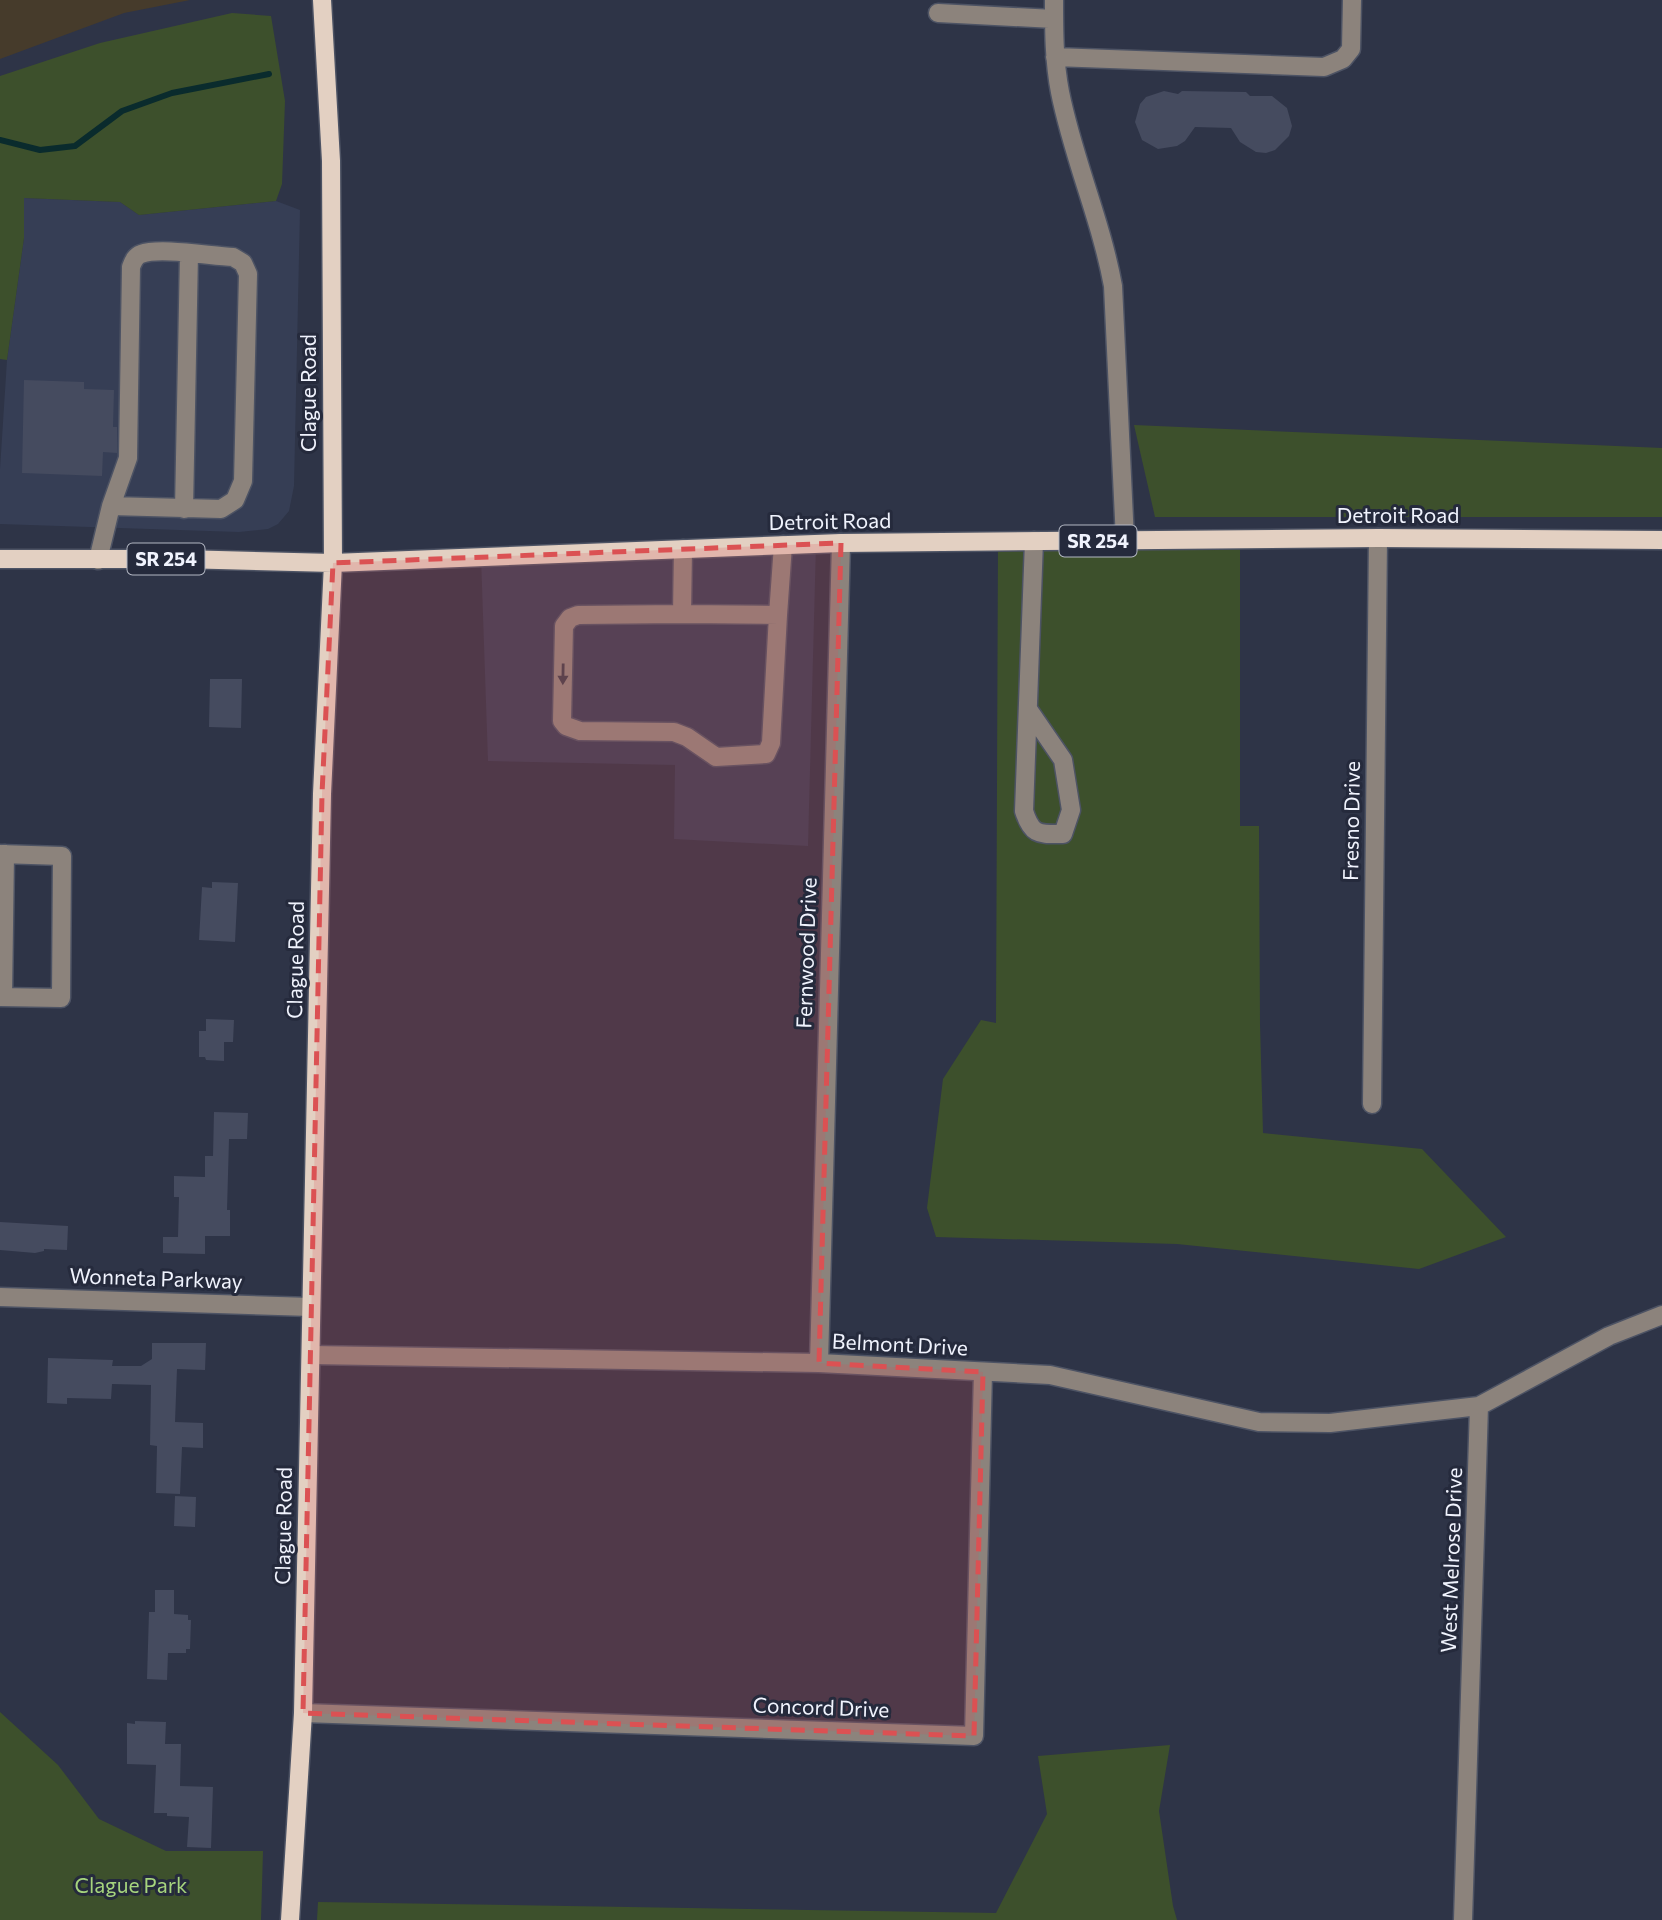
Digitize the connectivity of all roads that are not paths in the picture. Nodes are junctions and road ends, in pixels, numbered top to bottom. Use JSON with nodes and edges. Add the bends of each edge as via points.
{"nodes":[{"id":1,"x":322,"y":0,"type":"edge"},
{"id":2,"x":1054,"y":0,"type":"edge"},
{"id":3,"x":1353,"y":0,"type":"edge"},
{"id":4,"x":938,"y":13,"type":"dead end"},
{"id":5,"x":1054,"y":19,"type":"junction"},
{"id":6,"x":1055,"y":57,"type":"junction"},
{"id":7,"x":188,"y":254,"type":"junction"},
{"id":8,"x":111,"y":506,"type":"junction"},
{"id":9,"x":184,"y":509,"type":"junction"},
{"id":10,"x":1378,"y":538,"type":"junction"},
{"id":11,"x":1125,"y":540,"type":"junction"},
{"id":12,"x":1662,"y":540,"type":"edge"},
{"id":13,"x":1034,"y":541,"type":"junction"},
{"id":14,"x":841,"y":543,"type":"junction"},
{"id":15,"x":783,"y":545,"type":"junction"},
{"id":16,"x":683,"y":549,"type":"junction"},
{"id":17,"x":0,"y":559,"type":"edge"},
{"id":18,"x":98,"y":560,"type":"junction"},
{"id":19,"x":333,"y":563,"type":"junction"},
{"id":20,"x":682,"y":614,"type":"junction"},
{"id":21,"x":778,"y":615,"type":"junction"},
{"id":22,"x":1028,"y":709,"type":"junction"},
{"id":23,"x":3,"y":854,"type":"edge"},
{"id":24,"x":1,"y":997,"type":"edge"},
{"id":25,"x":1372,"y":1104,"type":"dead end"},
{"id":26,"x":0,"y":1297,"type":"edge"},
{"id":27,"x":311,"y":1307,"type":"junction"},
{"id":28,"x":1662,"y":1315,"type":"edge"},
{"id":29,"x":311,"y":1354,"type":"junction"},
{"id":30,"x":819,"y":1363,"type":"junction"},
{"id":31,"x":984,"y":1372,"type":"junction"},
{"id":32,"x":1479,"y":1406,"type":"junction"},
{"id":33,"x":303,"y":1713,"type":"junction"},
{"id":34,"x":290,"y":1920,"type":"edge"},
{"id":35,"x":1463,"y":1920,"type":"edge"}],
"edges":[{"from":1,"to":19,"type":"main road","name":"Clague Road","via":[[331,160]]},
{"from":2,"to":5,"type":"street"},
{"from":3,"to":6,"type":"street","via":[[1351,49],[1343,59],[1324,66]]},
{"from":4,"to":5,"type":"street"},
{"from":5,"to":6,"type":"street"},
{"from":6,"to":11,"type":"street","via":[[1067,124],[1113,286]]},
{"from":7,"to":8,"type":"street","via":[[139,254],[131,267],[128,458]]},
{"from":7,"to":9,"type":"street"},
{"from":7,"to":9,"type":"street","via":[[233,257],[243,263],[248,274],[246,420],[243,481],[235,500],[221,509]]},
{"from":8,"to":9,"type":"street"},
{"from":8,"to":18,"type":"street"},
{"from":10,"to":11,"type":"main road","name":"Detroit Road","number":"SR 254"},
{"from":10,"to":12,"type":"main road","name":"Detroit Road","number":"SR 254"},
{"from":10,"to":25,"type":"street","name":"Fresno Drive"},
{"from":11,"to":13,"type":"main road","name":"Detroit Road","number":"SR 254"},
{"from":13,"to":14,"type":"main road","name":"Detroit Road","number":"SR 254"},
{"from":13,"to":22,"type":"street"},
{"from":14,"to":15,"type":"main road","name":"Detroit Road","number":"SR 254"},
{"from":14,"to":30,"type":"street","name":"Fernwood Drive"},
{"from":15,"to":16,"type":"main road","name":"Detroit Road","number":"SR 254"},
{"from":15,"to":21,"type":"street"},
{"from":16,"to":19,"type":"main road","name":"Detroit Road","number":"SR 254"},
{"from":16,"to":20,"type":"street"},
{"from":17,"to":18,"type":"main road","name":"Detroit Road","number":"SR 254"},
{"from":18,"to":19,"type":"main road","name":"Detroit Road","number":"SR 254"},
{"from":19,"to":27,"type":"main road","name":"Clague Road","via":[[322,794]]},
{"from":20,"to":21,"type":"street"},
{"from":20,"to":21,"type":"street","one_way":true,"via":[[570,618],[564,626],[562,721],[566,726],[580,731],[674,732],[716,757],[766,754],[771,743]]},
{"from":22,"to":22,"type":"street","via":[[1024,811],[1028,826],[1038,834],[1063,834],[1071,810],[1063,760]]},
{"from":23,"to":24,"type":"street"},
{"from":23,"to":24,"type":"street","via":[[62,856],[61,998]]},
{"from":26,"to":27,"type":"street","name":"Wonneta Parkway"},
{"from":27,"to":29,"type":"main road","name":"Clague Road"},
{"from":28,"to":32,"type":"street","via":[[1609,1336]]},
{"from":29,"to":30,"type":"street","name":"Belmont Drive"},
{"from":29,"to":33,"type":"main road","name":"Clague Road"},
{"from":30,"to":31,"type":"street","name":"Belmont Drive"},
{"from":31,"to":32,"type":"street","name":"Belmont Drive","via":[[1050,1375],[1259,1422],[1330,1423]]},
{"from":31,"to":33,"type":"street","name":"Concord Drive","via":[[974,1736]]},
{"from":32,"to":35,"type":"street","name":"West Melrose Drive"},
{"from":33,"to":34,"type":"main road","name":"Clague Road"}]}
